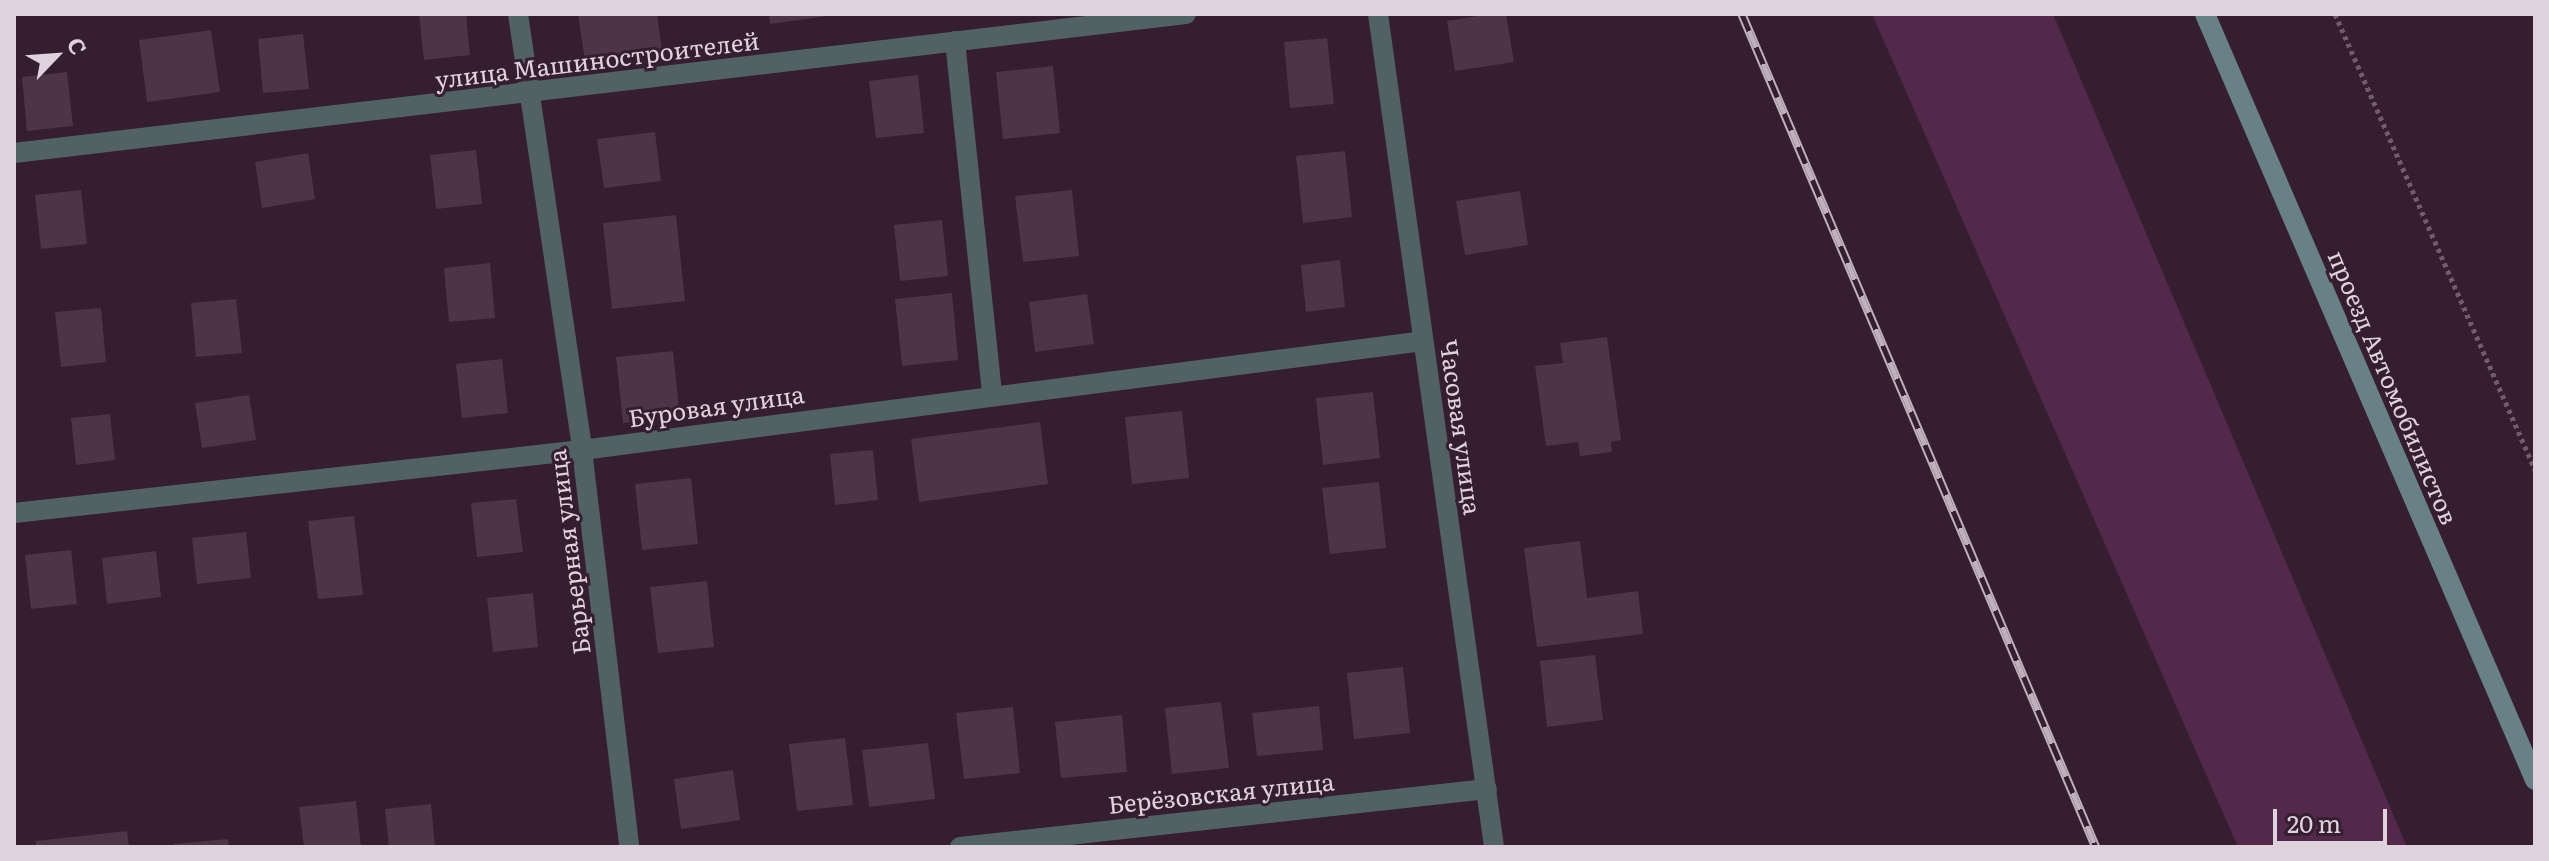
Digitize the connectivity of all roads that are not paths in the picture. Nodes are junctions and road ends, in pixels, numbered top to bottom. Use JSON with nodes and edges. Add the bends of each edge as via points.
{"nodes":[{"id":1,"x":518,"y":14,"type":"edge"},
{"id":2,"x":1186,"y":14,"type":"edge"},
{"id":3,"x":1378,"y":14,"type":"edge"},
{"id":4,"x":2205,"y":14,"type":"edge"},
{"id":5,"x":955,"y":41,"type":"junction"},
{"id":6,"x":527,"y":94,"type":"junction"},
{"id":7,"x":14,"y":153,"type":"edge"},
{"id":8,"x":1423,"y":341,"type":"junction"},
{"id":9,"x":992,"y":394,"type":"junction"},
{"id":10,"x":582,"y":450,"type":"junction"},
{"id":11,"x":14,"y":513,"type":"edge"},
{"id":12,"x":2535,"y":780,"type":"edge"},
{"id":13,"x":1487,"y":789,"type":"junction"},
{"id":14,"x":629,"y":847,"type":"edge"},
{"id":15,"x":960,"y":847,"type":"edge"},
{"id":16,"x":1494,"y":847,"type":"edge"}],
"edges":[{"from":1,"to":6,"type":"street","name":"Барьерная улица"},
{"from":2,"to":5,"type":"street","name":"улица Машиностроителей"},
{"from":3,"to":8,"type":"street","name":"Часовая улица"},
{"from":4,"to":12,"type":"street","name":"проезд Автомобилистов"},
{"from":5,"to":6,"type":"street","name":"улица Машиностроителей"},
{"from":5,"to":9,"type":"street"},
{"from":6,"to":7,"type":"street","name":"улица Машиностроителей"},
{"from":6,"to":10,"type":"street","name":"Барьерная улица"},
{"from":8,"to":9,"type":"street","name":"Буровая улица"},
{"from":8,"to":13,"type":"street","name":"Часовая улица"},
{"from":9,"to":10,"type":"street","name":"Буровая улица"},
{"from":10,"to":11,"type":"street","name":"Буровая улица"},
{"from":10,"to":14,"type":"street","name":"Барьерная улица"},
{"from":13,"to":15,"type":"street","name":"Берёзовская улица"},
{"from":13,"to":16,"type":"street","name":"Часовая улица"}]}
